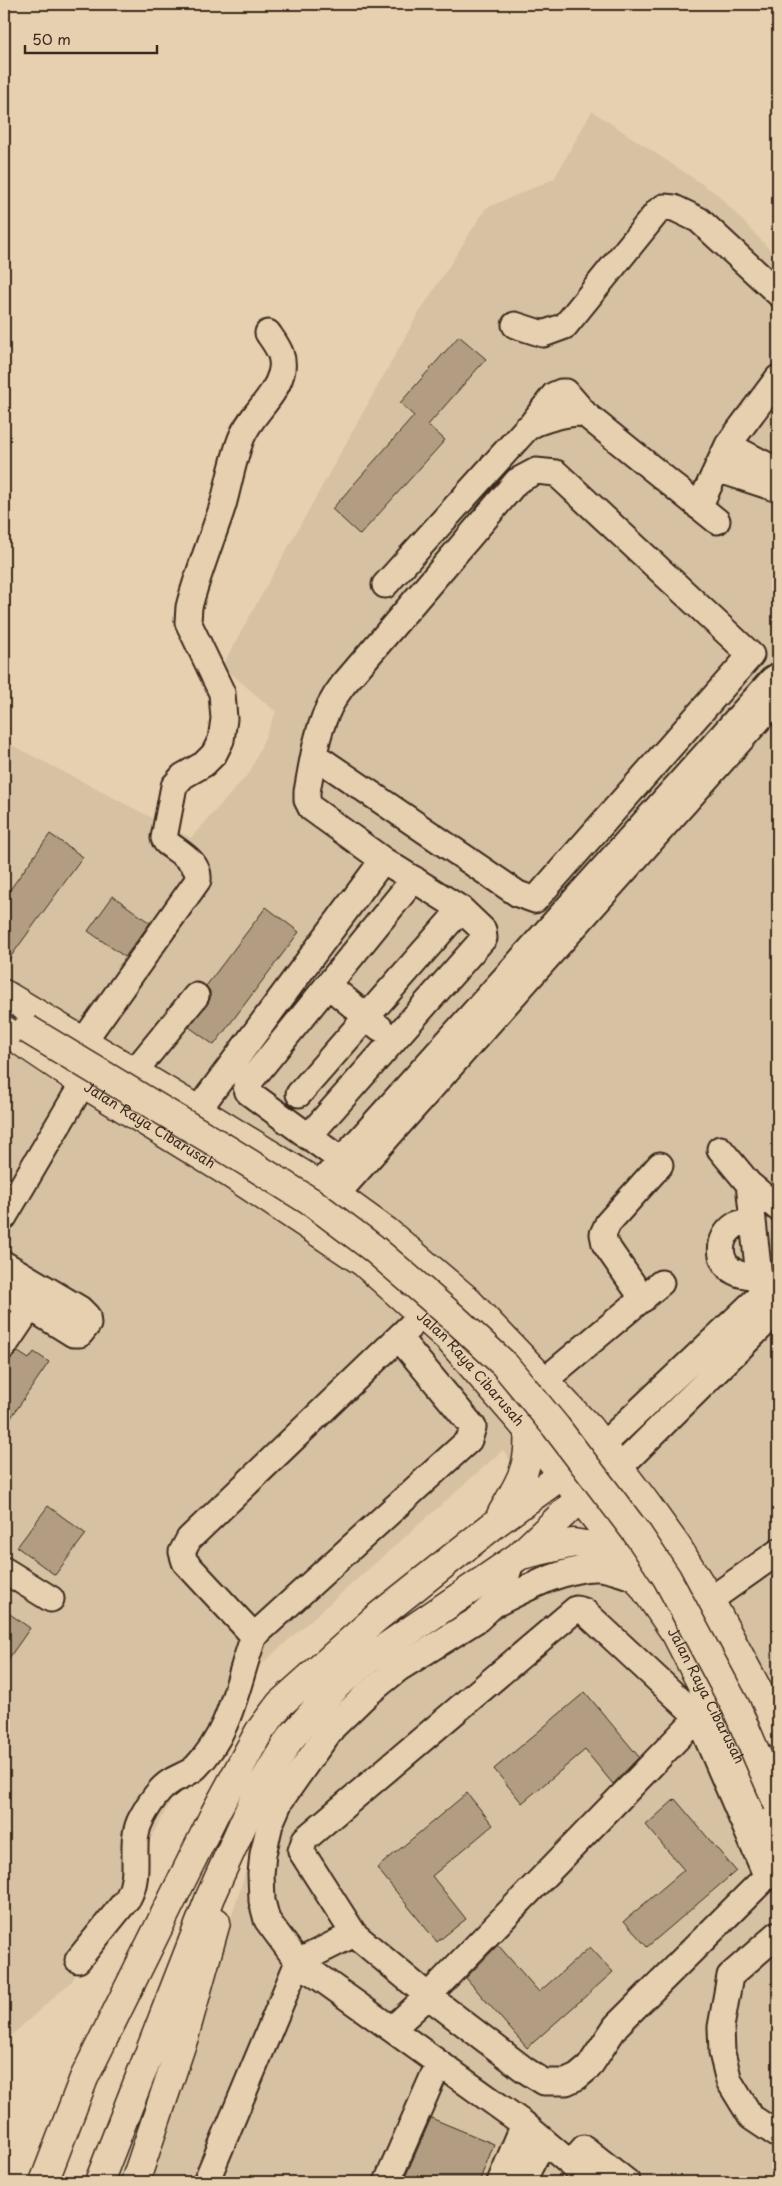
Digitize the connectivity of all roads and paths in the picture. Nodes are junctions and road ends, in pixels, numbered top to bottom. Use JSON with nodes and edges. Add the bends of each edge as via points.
{"nodes":[{"id":1,"x":778,"y":293,"type":"edge"},
{"id":2,"x":515,"y":325,"type":"dead end"},
{"id":3,"x":268,"y":333,"type":"dead end"},
{"id":4,"x":778,"y":378,"type":"edge"},
{"id":5,"x":728,"y":445,"type":"junction"},
{"id":6,"x":717,"y":469,"type":"junction"},
{"id":7,"x":778,"y":471,"type":"edge"},
{"id":8,"x":778,"y":489,"type":"edge"},
{"id":9,"x":385,"y":585,"type":"dead end"},
{"id":10,"x":751,"y":655,"type":"junction"},
{"id":11,"x":777,"y":685,"type":"edge"},
{"id":12,"x":314,"y":755,"type":"junction"},
{"id":13,"x":382,"y":860,"type":"junction"},
{"id":14,"x":414,"y":879,"type":"junction"},
{"id":15,"x":461,"y":909,"type":"junction"},
{"id":16,"x":328,"y":985,"type":"junction"},
{"id":17,"x":4,"y":994,"type":"edge"},
{"id":18,"x":196,"y":996,"type":"dead end"},
{"id":19,"x":4,"y":1005,"type":"edge"},
{"id":20,"x":367,"y":1017,"type":"junction"},
{"id":21,"x":16,"y":1025,"type":"edge"},
{"id":22,"x":393,"y":1040,"type":"junction"},
{"id":23,"x":83,"y":1042,"type":"junction"},
{"id":24,"x":134,"y":1072,"type":"junction"},
{"id":25,"x":83,"y":1084,"type":"junction"},
{"id":26,"x":299,"y":1094,"type":"dead end"},
{"id":27,"x":198,"y":1110,"type":"junction"},
{"id":28,"x":308,"y":1137,"type":"junction"},
{"id":29,"x":720,"y":1149,"type":"dead end"},
{"id":30,"x":341,"y":1160,"type":"junction"},
{"id":31,"x":660,"y":1165,"type":"dead end"},
{"id":32,"x":749,"y":1184,"type":"junction"},
{"id":33,"x":328,"y":1190,"type":"junction"},
{"id":34,"x":778,"y":1208,"type":"edge"},
{"id":35,"x":4,"y":1217,"type":"edge"},
{"id":36,"x":753,"y":1220,"type":"junction"},
{"id":37,"x":4,"y":1264,"type":"edge"},
{"id":38,"x":4,"y":1291,"type":"edge"},
{"id":39,"x":769,"y":1297,"type":"edge"},
{"id":40,"x":37,"y":1298,"type":"junction"},
{"id":41,"x":423,"y":1314,"type":"junction"},
{"id":42,"x":399,"y":1338,"type":"junction"},
{"id":43,"x":4,"y":1346,"type":"edge"},
{"id":44,"x":545,"y":1380,"type":"junction"},
{"id":45,"x":528,"y":1430,"type":"junction"},
{"id":46,"x":595,"y":1437,"type":"junction"},
{"id":47,"x":557,"y":1468,"type":"junction"},
{"id":48,"x":619,"y":1468,"type":"junction"},
{"id":49,"x":580,"y":1498,"type":"junction"},
{"id":50,"x":645,"y":1502,"type":"junction"},
{"id":51,"x":496,"y":1523,"type":"junction"},
{"id":52,"x":611,"y":1540,"type":"junction"},
{"id":53,"x":778,"y":1552,"type":"edge"},
{"id":54,"x":515,"y":1559,"type":"junction"},
{"id":55,"x":4,"y":1570,"type":"edge"},
{"id":56,"x":637,"y":1578,"type":"junction"},
{"id":57,"x":51,"y":1598,"type":"dead end"},
{"id":58,"x":710,"y":1600,"type":"junction"},
{"id":59,"x":492,"y":1605,"type":"junction"},
{"id":60,"x":254,"y":1636,"type":"junction"},
{"id":61,"x":698,"y":1717,"type":"junction"},
{"id":62,"x":776,"y":1724,"type":"edge"},
{"id":63,"x":741,"y":1762,"type":"junction"},
{"id":64,"x":778,"y":1777,"type":"edge"},
{"id":65,"x":778,"y":1804,"type":"edge"},
{"id":66,"x":226,"y":1864,"type":"junction"},
{"id":67,"x":774,"y":1865,"type":"edge"},
{"id":68,"x":354,"y":1934,"type":"junction"},
{"id":69,"x":778,"y":1934,"type":"edge"},
{"id":70,"x":78,"y":1960,"type":"dead end"},
{"id":71,"x":298,"y":1962,"type":"junction"},
{"id":72,"x":428,"y":1996,"type":"junction"},
{"id":73,"x":392,"y":2029,"type":"junction"},
{"id":74,"x":439,"y":2063,"type":"junction"},
{"id":75,"x":524,"y":2124,"type":"junction"},
{"id":76,"x":778,"y":2135,"type":"edge"},
{"id":77,"x":543,"y":2142,"type":"junction"},
{"id":78,"x":577,"y":2156,"type":"junction"},
{"id":79,"x":44,"y":2182,"type":"edge"},
{"id":80,"x":99,"y":2182,"type":"edge"},
{"id":81,"x":135,"y":2182,"type":"edge"},
{"id":82,"x":206,"y":2182,"type":"edge"},
{"id":83,"x":388,"y":2182,"type":"edge"},
{"id":84,"x":500,"y":2182,"type":"edge"},
{"id":85,"x":522,"y":2182,"type":"edge"},
{"id":86,"x":592,"y":2182,"type":"edge"},
{"id":87,"x":627,"y":2182,"type":"edge"}],
"edges":[{"from":1,"to":2,"type":"street","via":[[699,220],[678,210],[664,208],[658,211],[565,326],[543,334]]},
{"from":3,"to":23,"type":"street","via":[[281,351],[281,376],[242,437],[189,607],[188,622],[222,693],[224,719],[221,740],[214,754],[174,786],[164,838],[195,866],[198,880]]},
{"from":4,"to":5,"type":"street"},
{"from":5,"to":6,"type":"street"},
{"from":5,"to":7,"type":"street"},
{"from":6,"to":8,"type":"street"},
{"from":6,"to":9,"type":"street","via":[[708,514],[586,414],[574,412],[531,425]]},
{"from":10,"to":11,"type":"street"},
{"from":10,"to":12,"type":"street","via":[[535,900],[518,894]]},
{"from":10,"to":12,"type":"street","via":[[556,473],[536,471],[517,481],[336,695],[324,716]]},
{"from":11,"to":30,"type":"street"},
{"from":11,"to":33,"type":"street"},
{"from":12,"to":13,"type":"street","via":[[307,792],[311,808]]},
{"from":13,"to":14,"type":"street"},
{"from":13,"to":27,"type":"street"},
{"from":14,"to":15,"type":"street"},
{"from":14,"to":16,"type":"street"},
{"from":15,"to":20,"type":"street"},
{"from":15,"to":22,"type":"street","via":[[483,930],[484,938]]},
{"from":16,"to":20,"type":"street"},
{"from":16,"to":28,"type":"street","via":[[246,1088]]},
{"from":17,"to":23,"type":"main road"},
{"from":18,"to":24,"type":"street"},
{"from":19,"to":21,"type":"main road","name":"Jalan Raya Cibarusah"},
{"from":20,"to":22,"type":"street"},
{"from":20,"to":26,"type":"street"},
{"from":21,"to":25,"type":"main road","name":"Jalan Raya Cibarusah"},
{"from":21,"to":64,"type":"main road","name":"Jalan Raya Cibarusah","via":[[298,1180],[360,1224],[491,1338],[567,1424],[684,1582],[731,1669]]},
{"from":21,"to":65,"type":"main road","name":"Jalan Raya Cibarusah","bridge":true,"via":[[313,1204],[373,1248],[504,1364],[556,1427],[667,1578],[736,1707]]},
{"from":22,"to":28,"type":"street"},
{"from":23,"to":24,"type":"main road"},
{"from":24,"to":27,"type":"main road"},
{"from":25,"to":35,"type":"street"},
{"from":25,"to":41,"type":"main road","name":"Jalan Raya Cibarusah","via":[[230,1174],[363,1262]]},
{"from":27,"to":33,"type":"main road"},
{"from":28,"to":30,"type":"street"},
{"from":29,"to":32,"type":"street"},
{"from":30,"to":33,"type":"street"},
{"from":31,"to":44,"type":"street","via":[[608,1223],[603,1234],[605,1244],[652,1291]]},
{"from":32,"to":34,"type":"street"},
{"from":32,"to":36,"type":"street"},
{"from":33,"to":44,"type":"main road","via":[[386,1231],[465,1298]]},
{"from":36,"to":39,"type":"street"},
{"from":36,"to":39,"type":"street","via":[[730,1230],[722,1241],[721,1252],[734,1272]]},
{"from":37,"to":40,"type":"street"},
{"from":38,"to":40,"type":"street"},
{"from":39,"to":46,"type":"street"},
{"from":39,"to":48,"type":"street"},
{"from":40,"to":43,"type":"street"},
{"from":41,"to":42,"type":"street"},
{"from":41,"to":45,"type":"main road","name":"Jalan Raya Cibarusah","via":[[456,1346]]},
{"from":42,"to":60,"type":"street","via":[[189,1539],[182,1552],[186,1562]]},
{"from":42,"to":60,"type":"street","via":[[473,1426],[472,1434]]},
{"from":44,"to":46,"type":"main road"},
{"from":45,"to":47,"type":"main road","name":"Jalan Raya Cibarusah"},
{"from":45,"to":51,"type":"main road","via":[[528,1460]]},
{"from":46,"to":47,"type":"main road"},
{"from":46,"to":48,"type":"main road"},
{"from":47,"to":49,"type":"main road","name":"Jalan Raya Cibarusah"},
{"from":47,"to":51,"type":"main road"},
{"from":48,"to":49,"type":"main road"},
{"from":48,"to":50,"type":"main road"},
{"from":49,"to":52,"type":"main road","name":"Jalan Raya Cibarusah"},
{"from":49,"to":54,"type":"main road"},
{"from":50,"to":52,"type":"main road","via":[[630,1499],[616,1504],[606,1515]]},
{"from":50,"to":58,"type":"main road"},
{"from":51,"to":79,"type":"main road","via":[[375,1619],[318,1669],[280,1704],[259,1732],[215,1813],[84,2078]]},
{"from":52,"to":54,"type":"main road","via":[[573,1543]]},
{"from":52,"to":56,"type":"main road","name":"Jalan Raya Cibarusah"},
{"from":53,"to":58,"type":"street"},
{"from":54,"to":59,"type":"street","via":[[502,1592]]},
{"from":54,"to":66,"type":"main road","via":[[370,1658],[337,1685],[289,1740],[257,1793]]},
{"from":55,"to":57,"type":"street"},
{"from":56,"to":59,"type":"street","via":[[601,1568],[574,1570]]},
{"from":56,"to":63,"type":"main road","name":"Jalan Raya Cibarusah","via":[[676,1634]]},
{"from":58,"to":62,"type":"main road"},
{"from":59,"to":71,"type":"street","via":[[478,1620],[398,1669],[347,1712],[280,1801],[263,1854],[262,1901],[267,1920]]},
{"from":60,"to":70,"type":"street","via":[[225,1726],[196,1767],[170,1782],[140,1819],[135,1836],[134,1887]]},
{"from":61,"to":63,"type":"street"},
{"from":61,"to":67,"type":"street"},
{"from":61,"to":68,"type":"street","via":[[580,1609],[576,1609],[305,1839],[301,1850]]},
{"from":61,"to":72,"type":"street"},
{"from":63,"to":67,"type":"main road","name":"Jalan Raya Cibarusah"},
{"from":66,"to":80,"type":"main road","via":[[210,1897]]},
{"from":66,"to":81,"type":"main road","via":[[208,1957]]},
{"from":67,"to":72,"type":"street","via":[[616,2026],[589,2067],[566,2082],[544,2082]]},
{"from":68,"to":71,"type":"street"},
{"from":68,"to":72,"type":"street"},
{"from":69,"to":76,"type":"street","via":[[730,1976],[721,2027],[722,2053],[729,2081],[751,2117]]},
{"from":71,"to":73,"type":"street"},
{"from":71,"to":82,"type":"street"},
{"from":72,"to":73,"type":"street"},
{"from":73,"to":74,"type":"street"},
{"from":74,"to":75,"type":"street"},
{"from":74,"to":83,"type":"street"},
{"from":75,"to":77,"type":"street"},
{"from":75,"to":84,"type":"street"},
{"from":77,"to":78,"type":"street"},
{"from":77,"to":85,"type":"street"},
{"from":78,"to":86,"type":"street"},
{"from":78,"to":87,"type":"street"}]}
